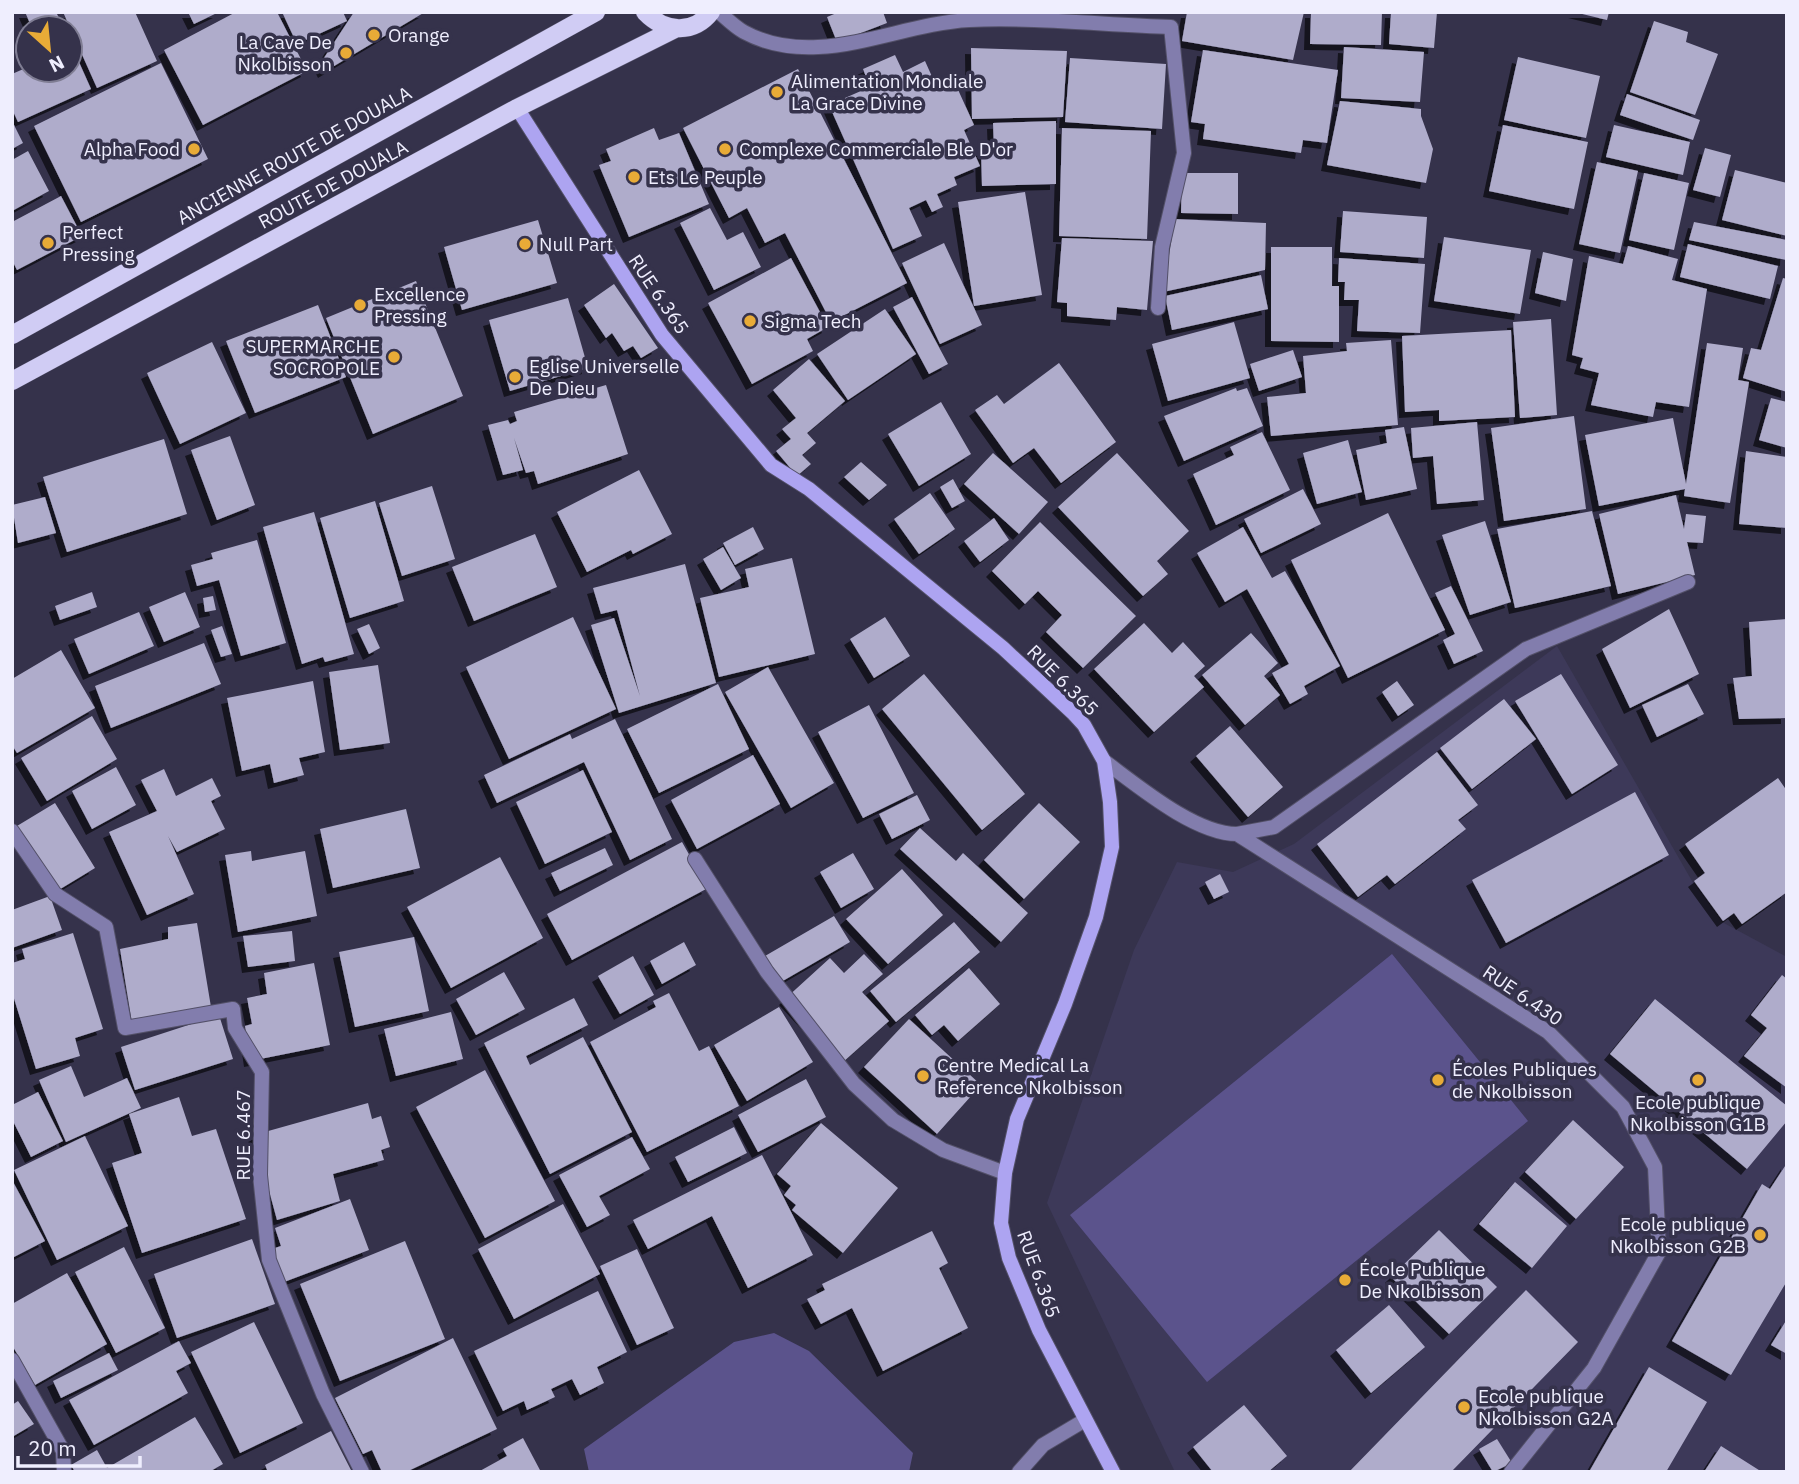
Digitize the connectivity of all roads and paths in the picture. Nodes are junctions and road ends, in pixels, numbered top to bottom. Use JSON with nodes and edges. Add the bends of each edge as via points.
{"nodes":[{"id":1,"x":596,"y":12,"type":"edge"},
{"id":2,"x":645,"y":12,"type":"edge"},
{"id":3,"x":711,"y":12,"type":"edge"},
{"id":4,"x":719,"y":12,"type":"edge"},
{"id":5,"x":677,"y":29,"type":"junction"},
{"id":6,"x":517,"y":108,"type":"junction"},
{"id":7,"x":1158,"y":308,"type":"dead end"},
{"id":8,"x":12,"y":335,"type":"edge"},
{"id":9,"x":12,"y":382,"type":"edge"},
{"id":10,"x":1688,"y":582,"type":"dead end"},
{"id":11,"x":1104,"y":761,"type":"junction"},
{"id":12,"x":12,"y":831,"type":"edge"},
{"id":13,"x":1237,"y":834,"type":"junction"},
{"id":14,"x":695,"y":859,"type":"dead end"},
{"id":15,"x":1005,"y":1173,"type":"junction"},
{"id":16,"x":12,"y":1360,"type":"edge"},
{"id":17,"x":1085,"y":1420,"type":"junction"},
{"id":18,"x":64,"y":1472,"type":"edge"},
{"id":19,"x":362,"y":1472,"type":"edge"},
{"id":20,"x":1019,"y":1472,"type":"edge"},
{"id":21,"x":1113,"y":1472,"type":"edge"},
{"id":22,"x":1511,"y":1472,"type":"edge"}],
"edges":[{"from":1,"to":8,"type":"main road","name":"ANCIENNE ROUTE DE DOUALA"},
{"from":2,"to":5,"type":"main road","via":[[654,21]]},
{"from":3,"to":5,"type":"main road","name":"ROUTE DE DOUALA","via":[[697,24]]},
{"from":4,"to":7,"type":"street","via":[[745,32],[792,46],[831,48],[916,27],[969,20],[1171,27],[1184,153],[1162,247]]},
{"from":5,"to":6,"type":"main road","name":"ROUTE DE DOUALA"},
{"from":6,"to":9,"type":"main road","name":"ROUTE DE DOUALA"},
{"from":6,"to":11,"type":"street","name":"RUE 6.365","via":[[662,335],[771,465],[809,489],[995,640],[1073,713]]},
{"from":10,"to":13,"type":"street","via":[[1526,649],[1274,827]]},
{"from":11,"to":13,"type":"street","name":"RUE 6.430","via":[[1148,794],[1219,834]]},
{"from":11,"to":15,"type":"street","name":"RUE 6.365","via":[[1112,847],[1096,917],[1017,1119]]},
{"from":12,"to":19,"type":"street","name":"RUE 6.467","via":[[55,894],[106,927],[125,1027],[233,1009],[235,1028],[262,1072],[260,1175],[269,1260],[323,1394]]},
{"from":13,"to":22,"type":"street","name":"RUE 6.430","via":[[1548,1032],[1623,1107],[1655,1167],[1659,1252],[1594,1368]]},
{"from":14,"to":15,"type":"street","via":[[767,972],[854,1084],[894,1120],[943,1150]]},
{"from":15,"to":17,"type":"street","name":"RUE 6.365","via":[[1001,1223],[1009,1258]]},
{"from":16,"to":18,"type":"street","via":[[63,1451]]},
{"from":17,"to":20,"type":"street","via":[[1043,1445]]},
{"from":17,"to":21,"type":"street","name":"RUE 6.365"}]}
